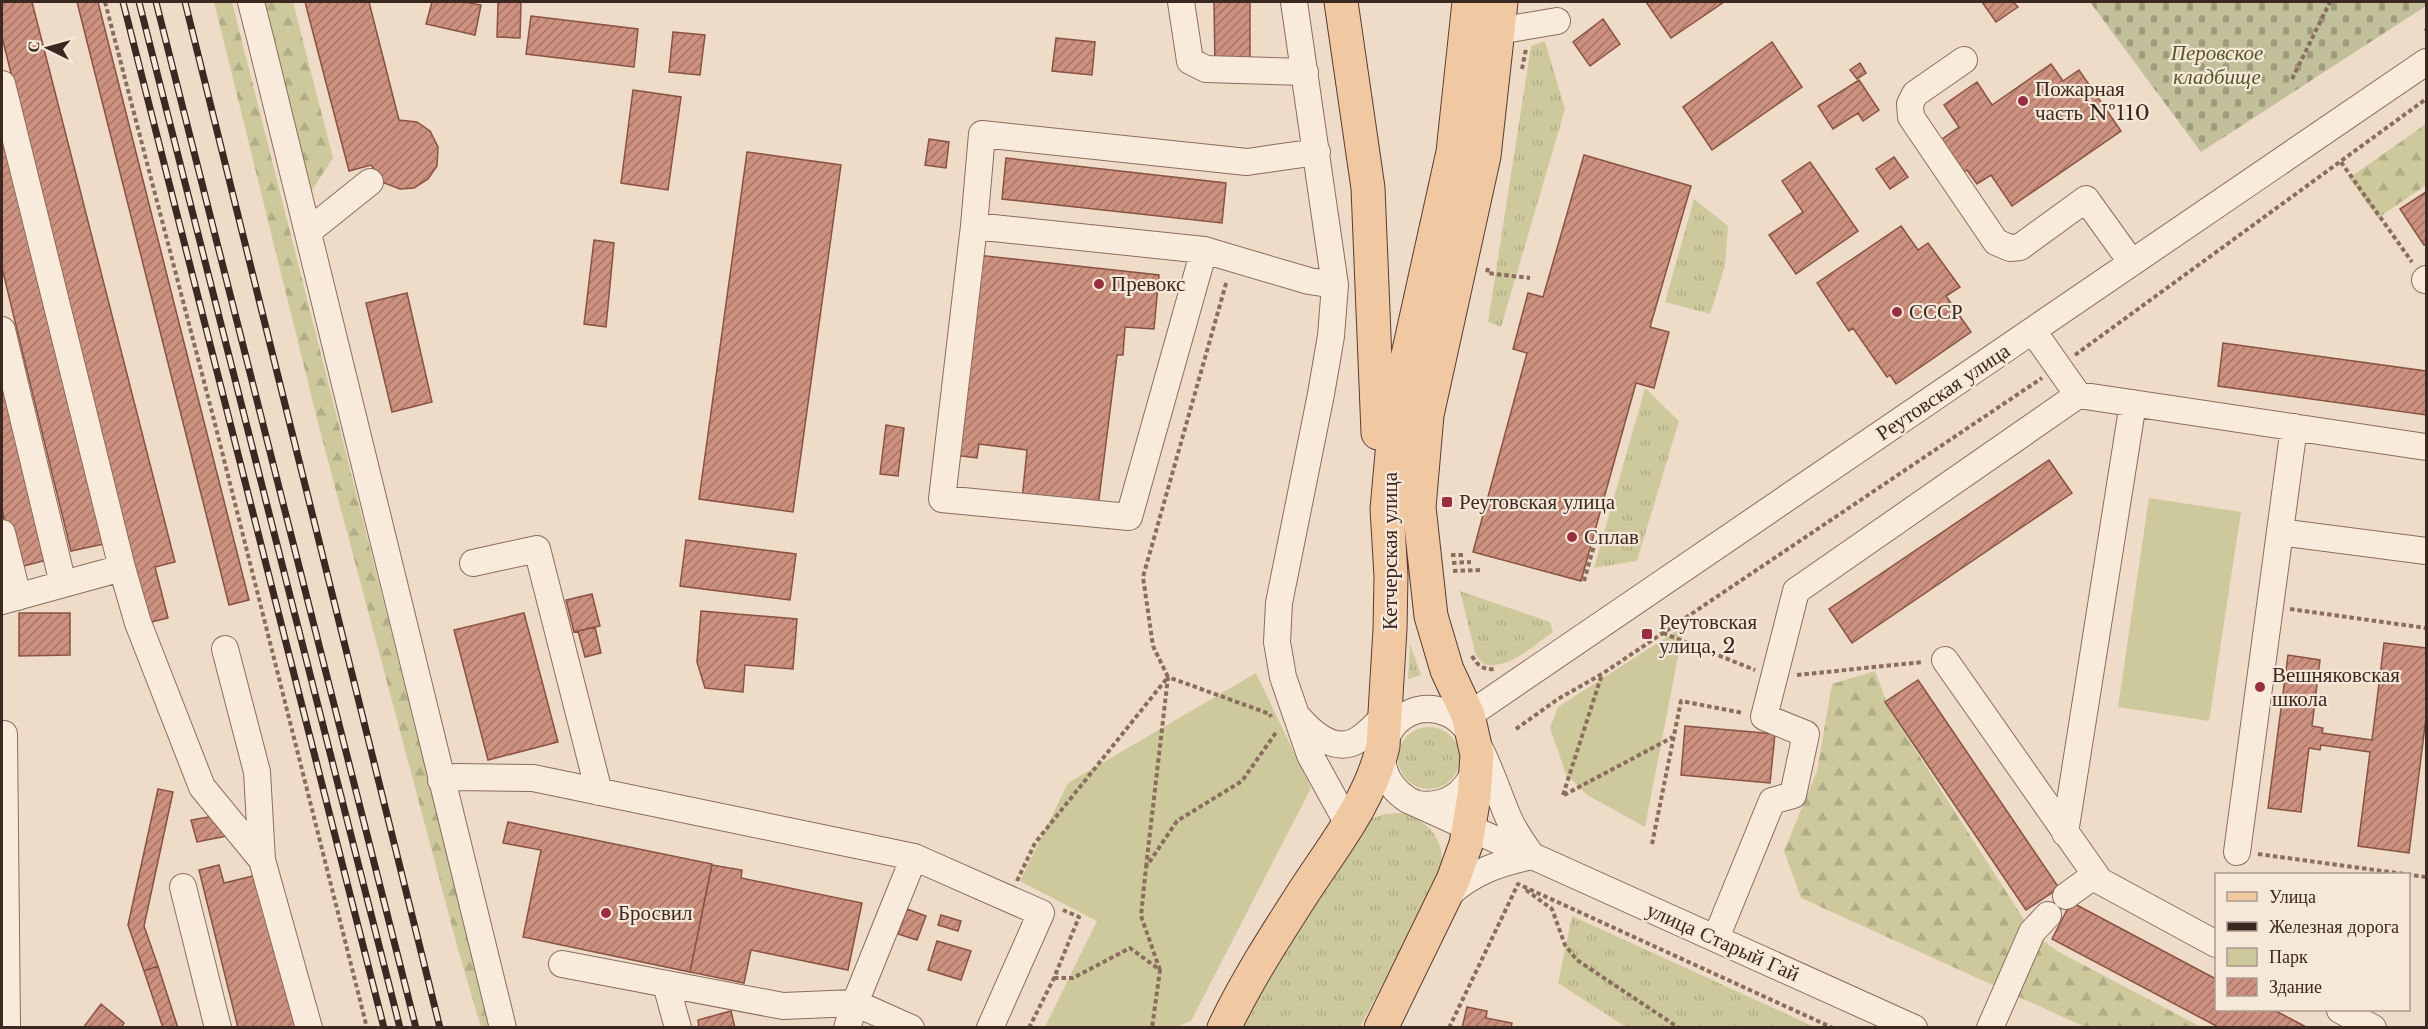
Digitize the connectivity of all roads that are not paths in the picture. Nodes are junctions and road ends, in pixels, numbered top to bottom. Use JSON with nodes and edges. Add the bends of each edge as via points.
{"nodes":[{"id":1,"x":251,"y":2,"type":"edge"},
{"id":2,"x":1181,"y":2,"type":"edge"},
{"id":3,"x":1294,"y":2,"type":"edge"},
{"id":4,"x":1341,"y":2,"type":"edge"},
{"id":5,"x":1469,"y":2,"type":"edge"},
{"id":6,"x":1499,"y":16,"type":"edge"},
{"id":7,"x":1557,"y":21,"type":"dead end"},
{"id":8,"x":1964,"y":60,"type":"dead end"},
{"id":9,"x":2427,"y":63,"type":"edge"},
{"id":10,"x":1305,"y":72,"type":"junction"},
{"id":11,"x":2,"y":84,"type":"edge"},
{"id":12,"x":1317,"y":152,"type":"junction"},
{"id":13,"x":370,"y":182,"type":"dead end"},
{"id":14,"x":974,"y":226,"type":"junction"},
{"id":15,"x":310,"y":230,"type":"junction"},
{"id":16,"x":1204,"y":250,"type":"junction"},
{"id":17,"x":2132,"y":263,"type":"junction"},
{"id":18,"x":1335,"y":285,"type":"junction"},
{"id":19,"x":2,"y":330,"type":"edge"},
{"id":20,"x":2033,"y":331,"type":"junction"},
{"id":21,"x":2078,"y":395,"type":"junction"},
{"id":22,"x":2133,"y":403,"type":"junction"},
{"id":23,"x":2294,"y":427,"type":"junction"},
{"id":24,"x":2427,"y":447,"type":"edge"},
{"id":25,"x":1387,"y":509,"type":"junction"},
{"id":26,"x":2280,"y":532,"type":"junction"},
{"id":27,"x":2,"y":533,"type":"edge"},
{"id":28,"x":2427,"y":551,"type":"edge"},
{"id":29,"x":473,"y":563,"type":"dead end"},
{"id":30,"x":122,"y":568,"type":"junction"},
{"id":31,"x":63,"y":584,"type":"junction"},
{"id":32,"x":10,"y":599,"type":"edge"},
{"id":33,"x":225,"y":649,"type":"dead end"},
{"id":34,"x":1945,"y":660,"type":"dead end"},
{"id":35,"x":1296,"y":715,"type":"junction"},
{"id":36,"x":1384,"y":731,"type":"junction"},
{"id":37,"x":4,"y":734,"type":"dead end"},
{"id":38,"x":1470,"y":736,"type":"junction"},
{"id":39,"x":441,"y":780,"type":"junction"},
{"id":40,"x":599,"y":792,"type":"junction"},
{"id":41,"x":1408,"y":800,"type":"junction"},
{"id":42,"x":1348,"y":824,"type":"junction"},
{"id":43,"x":1469,"y":828,"type":"junction"},
{"id":44,"x":2065,"y":833,"type":"junction"},
{"id":45,"x":2238,"y":852,"type":"road end"},
{"id":46,"x":1532,"y":856,"type":"junction"},
{"id":47,"x":914,"y":857,"type":"junction"},
{"id":48,"x":262,"y":860,"type":"junction"},
{"id":49,"x":2095,"y":875,"type":"junction"},
{"id":50,"x":183,"y":887,"type":"dead end"},
{"id":51,"x":2066,"y":896,"type":"dead end"},
{"id":52,"x":1445,"y":898,"type":"junction"},
{"id":53,"x":2048,"y":915,"type":"dead end"},
{"id":54,"x":1716,"y":938,"type":"junction"},
{"id":55,"x":2215,"y":943,"type":"edge"},
{"id":56,"x":562,"y":964,"type":"dead end"},
{"id":57,"x":666,"y":984,"type":"junction"},
{"id":58,"x":855,"y":1003,"type":"junction"},
{"id":59,"x":2342,"y":1011,"type":"edge"},
{"id":60,"x":7,"y":1028,"type":"edge"},
{"id":61,"x":218,"y":1028,"type":"edge"},
{"id":62,"x":309,"y":1028,"type":"edge"},
{"id":63,"x":503,"y":1028,"type":"edge"},
{"id":64,"x":678,"y":1028,"type":"edge"},
{"id":65,"x":847,"y":1028,"type":"edge"},
{"id":66,"x":911,"y":1028,"type":"edge"},
{"id":67,"x":990,"y":1028,"type":"edge"},
{"id":68,"x":1224,"y":1028,"type":"edge"},
{"id":69,"x":1381,"y":1028,"type":"edge"},
{"id":70,"x":1914,"y":1028,"type":"edge"},
{"id":71,"x":1989,"y":1028,"type":"edge"},
{"id":72,"x":2373,"y":1028,"type":"edge"}],
"edges":[{"from":1,"to":15,"type":"street"},
{"from":2,"to":10,"type":"street","via":[[1190,61],[1206,69]]},
{"from":3,"to":10,"type":"street"},
{"from":4,"to":25,"type":"main road","via":[[1368,188],[1378,432]]},
{"from":5,"to":25,"type":"main road","name":"Кетчерская улица","via":[[1453,152],[1396,409]]},
{"from":6,"to":7,"type":"street"},
{"from":6,"to":38,"type":"main road","name":"Кетчерская улица","via":[[1484,156],[1427,414],[1419,507],[1431,615]]},
{"from":8,"to":17,"type":"street","via":[[1915,94],[1910,104],[1911,117],[1996,242],[2010,248],[2020,247],[2086,199]]},
{"from":9,"to":17,"type":"street","name":"Реутовская улица"},
{"from":10,"to":12,"type":"street"},
{"from":11,"to":30,"type":"street"},
{"from":12,"to":14,"type":"street","via":[[1247,162],[982,134]]},
{"from":12,"to":18,"type":"street"},
{"from":13,"to":15,"type":"street"},
{"from":14,"to":16,"type":"street"},
{"from":14,"to":16,"type":"street","via":[[942,499],[1129,518]]},
{"from":15,"to":39,"type":"street"},
{"from":16,"to":18,"type":"street"},
{"from":17,"to":20,"type":"street","name":"Реутовская улица"},
{"from":18,"to":35,"type":"street","via":[[1321,394],[1279,603],[1279,660]]},
{"from":19,"to":31,"type":"street"},
{"from":20,"to":21,"type":"street"},
{"from":20,"to":38,"type":"street","name":"Реутовская улица"},
{"from":21,"to":22,"type":"street"},
{"from":21,"to":54,"type":"street","via":[[1796,591],[1764,717],[1806,734],[1796,785],[1793,795],[1772,801]]},
{"from":22,"to":23,"type":"street"},
{"from":22,"to":44,"type":"street"},
{"from":23,"to":24,"type":"street"},
{"from":23,"to":26,"type":"street"},
{"from":25,"to":36,"type":"main road","name":"Кетчерская улица","via":[[1390,608]]},
{"from":26,"to":28,"type":"street"},
{"from":26,"to":45,"type":"street"},
{"from":27,"to":32,"type":"street"},
{"from":29,"to":40,"type":"street","via":[[537,549]]},
{"from":30,"to":31,"type":"street"},
{"from":30,"to":48,"type":"street","via":[[138,623],[202,787]]},
{"from":31,"to":32,"type":"street"},
{"from":33,"to":48,"type":"street","via":[[257,772]]},
{"from":34,"to":44,"type":"street"},
{"from":35,"to":36,"type":"street","via":[[1319,737],[1334,743],[1347,744]]},
{"from":35,"to":42,"type":"street","via":[[1310,755]]},
{"from":36,"to":38,"type":"street","via":[[1388,733],[1396,723],[1418,711],[1431,710],[1446,713]]},
{"from":36,"to":41,"type":"street","name":"улица Старый Гай","via":[[1382,760],[1386,779]]},
{"from":36,"to":42,"type":"main road","name":"Кетчерская улица","via":[[1370,788]]},
{"from":37,"to":60,"type":"street"},
{"from":38,"to":41,"type":"street","via":[[1470,782],[1464,791],[1446,802],[1426,805]]},
{"from":38,"to":43,"type":"main road"},
{"from":38,"to":46,"type":"street","via":[[1491,771],[1511,824]]},
{"from":39,"to":40,"type":"street","via":[[533,778]]},
{"from":39,"to":63,"type":"street"},
{"from":40,"to":47,"type":"street"},
{"from":41,"to":43,"type":"street","name":"улица Старый Гай"},
{"from":42,"to":68,"type":"main road","name":"Кетчерская улица","via":[[1243,989]]},
{"from":43,"to":46,"type":"street","name":"улица Старый Гай"},
{"from":43,"to":52,"type":"main road"},
{"from":44,"to":49,"type":"street"},
{"from":46,"to":52,"type":"street","via":[[1503,862],[1475,874]]},
{"from":46,"to":54,"type":"street","name":"улица Старый Гай"},
{"from":47,"to":58,"type":"street"},
{"from":47,"to":67,"type":"street","via":[[1041,913]]},
{"from":48,"to":62,"type":"street"},
{"from":49,"to":51,"type":"street"},
{"from":49,"to":55,"type":"street"},
{"from":50,"to":61,"type":"street"},
{"from":52,"to":69,"type":"main road"},
{"from":53,"to":71,"type":"street","via":[[2032,932]]},
{"from":54,"to":70,"type":"street","name":"улица Старый Гай"},
{"from":56,"to":57,"type":"street"},
{"from":57,"to":58,"type":"street","via":[[783,1006]]},
{"from":57,"to":64,"type":"street"},
{"from":58,"to":65,"type":"street"},
{"from":58,"to":66,"type":"street"},
{"from":59,"to":72,"type":"street"}]}
